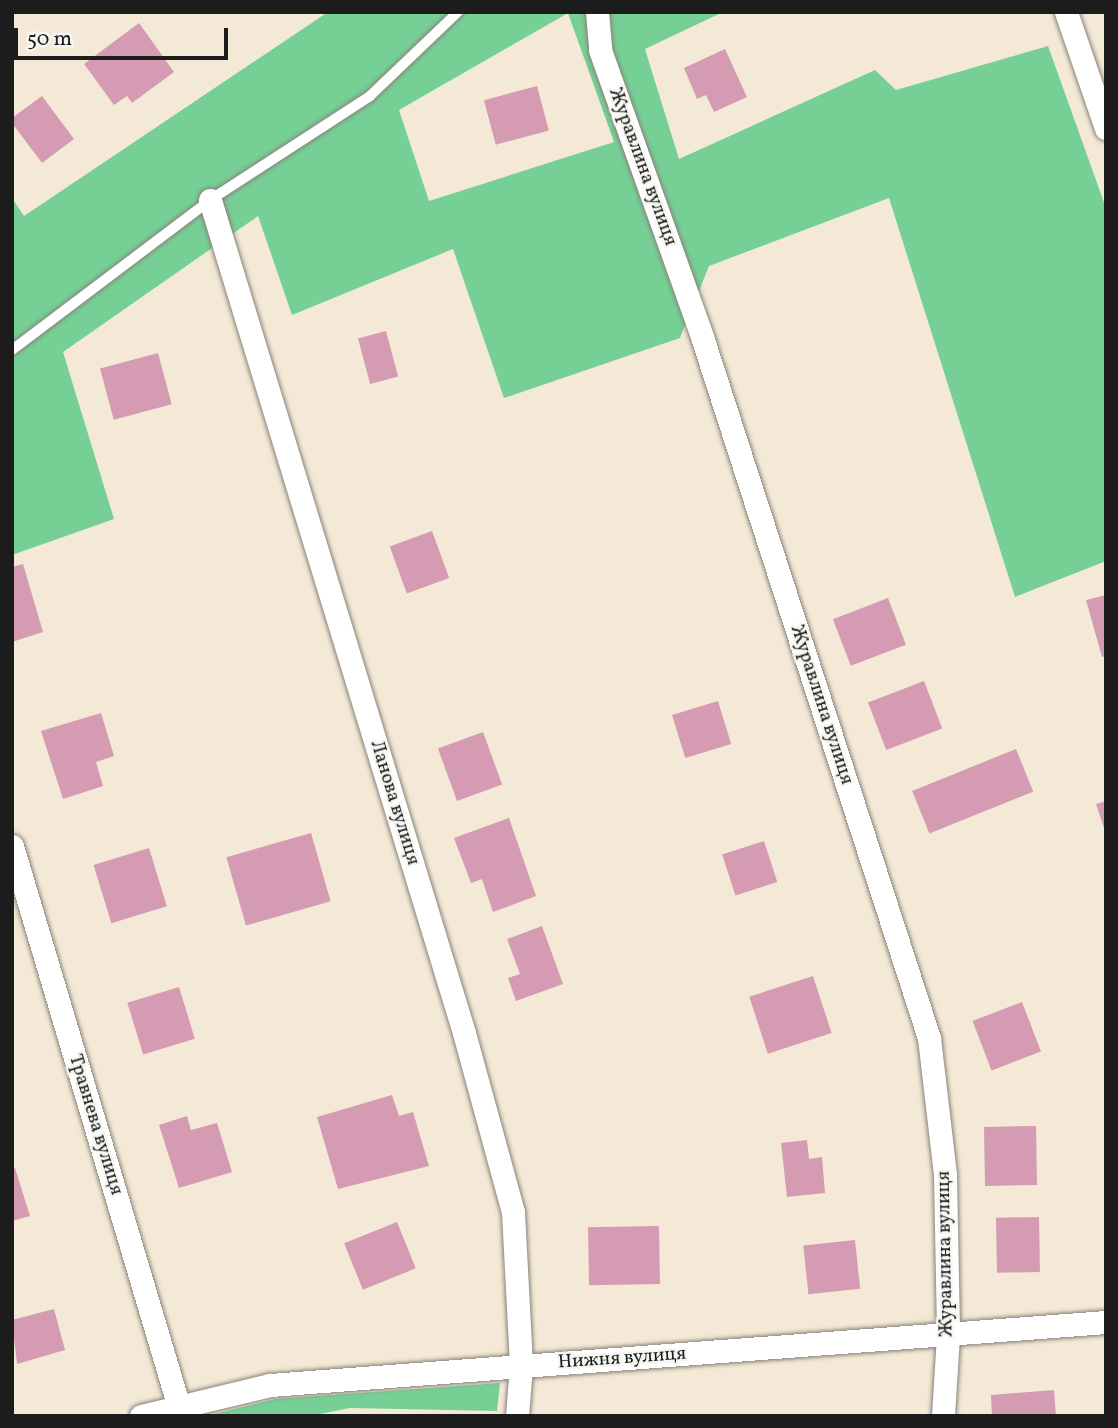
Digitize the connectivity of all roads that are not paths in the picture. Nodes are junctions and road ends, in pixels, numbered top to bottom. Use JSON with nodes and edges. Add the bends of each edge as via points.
{"nodes":[{"id":1,"x":458,"y":12,"type":"edge"},
{"id":2,"x":597,"y":12,"type":"edge"},
{"id":3,"x":1066,"y":12,"type":"edge"},
{"id":4,"x":1106,"y":128,"type":"edge"},
{"id":5,"x":210,"y":200,"type":"junction"},
{"id":6,"x":12,"y":350,"type":"edge"},
{"id":7,"x":12,"y":846,"type":"edge"},
{"id":8,"x":1106,"y":1322,"type":"edge"},
{"id":9,"x":948,"y":1336,"type":"junction"},
{"id":10,"x":521,"y":1366,"type":"junction"},
{"id":11,"x":178,"y":1404,"type":"junction"},
{"id":12,"x":143,"y":1415,"type":"edge"},
{"id":13,"x":517,"y":1416,"type":"edge"},
{"id":14,"x":943,"y":1416,"type":"edge"}],
"edges":[{"from":1,"to":5,"type":"lane","via":[[370,96]]},
{"from":2,"to":9,"type":"street","name":"Журавлина вулиця","via":[[600,50],[703,340],[929,1038],[946,1174]]},
{"from":3,"to":4,"type":"street"},
{"from":5,"to":6,"type":"lane"},
{"from":5,"to":10,"type":"street","name":"Ланова вулиця","via":[[464,1033],[509,1199]]},
{"from":7,"to":11,"type":"street","name":"Травнева вулиця"},
{"from":8,"to":9,"type":"street","name":"Нижня вулиця"},
{"from":9,"to":10,"type":"street","name":"Нижня вулиця"},
{"from":9,"to":14,"type":"street","name":"Журавлина вулиця"},
{"from":10,"to":11,"type":"street","name":"Нижня вулиця","via":[[270,1385]]},
{"from":10,"to":13,"type":"street","name":"Ланова вулиця"},
{"from":11,"to":12,"type":"street","name":"Нижня вулиця"}]}
